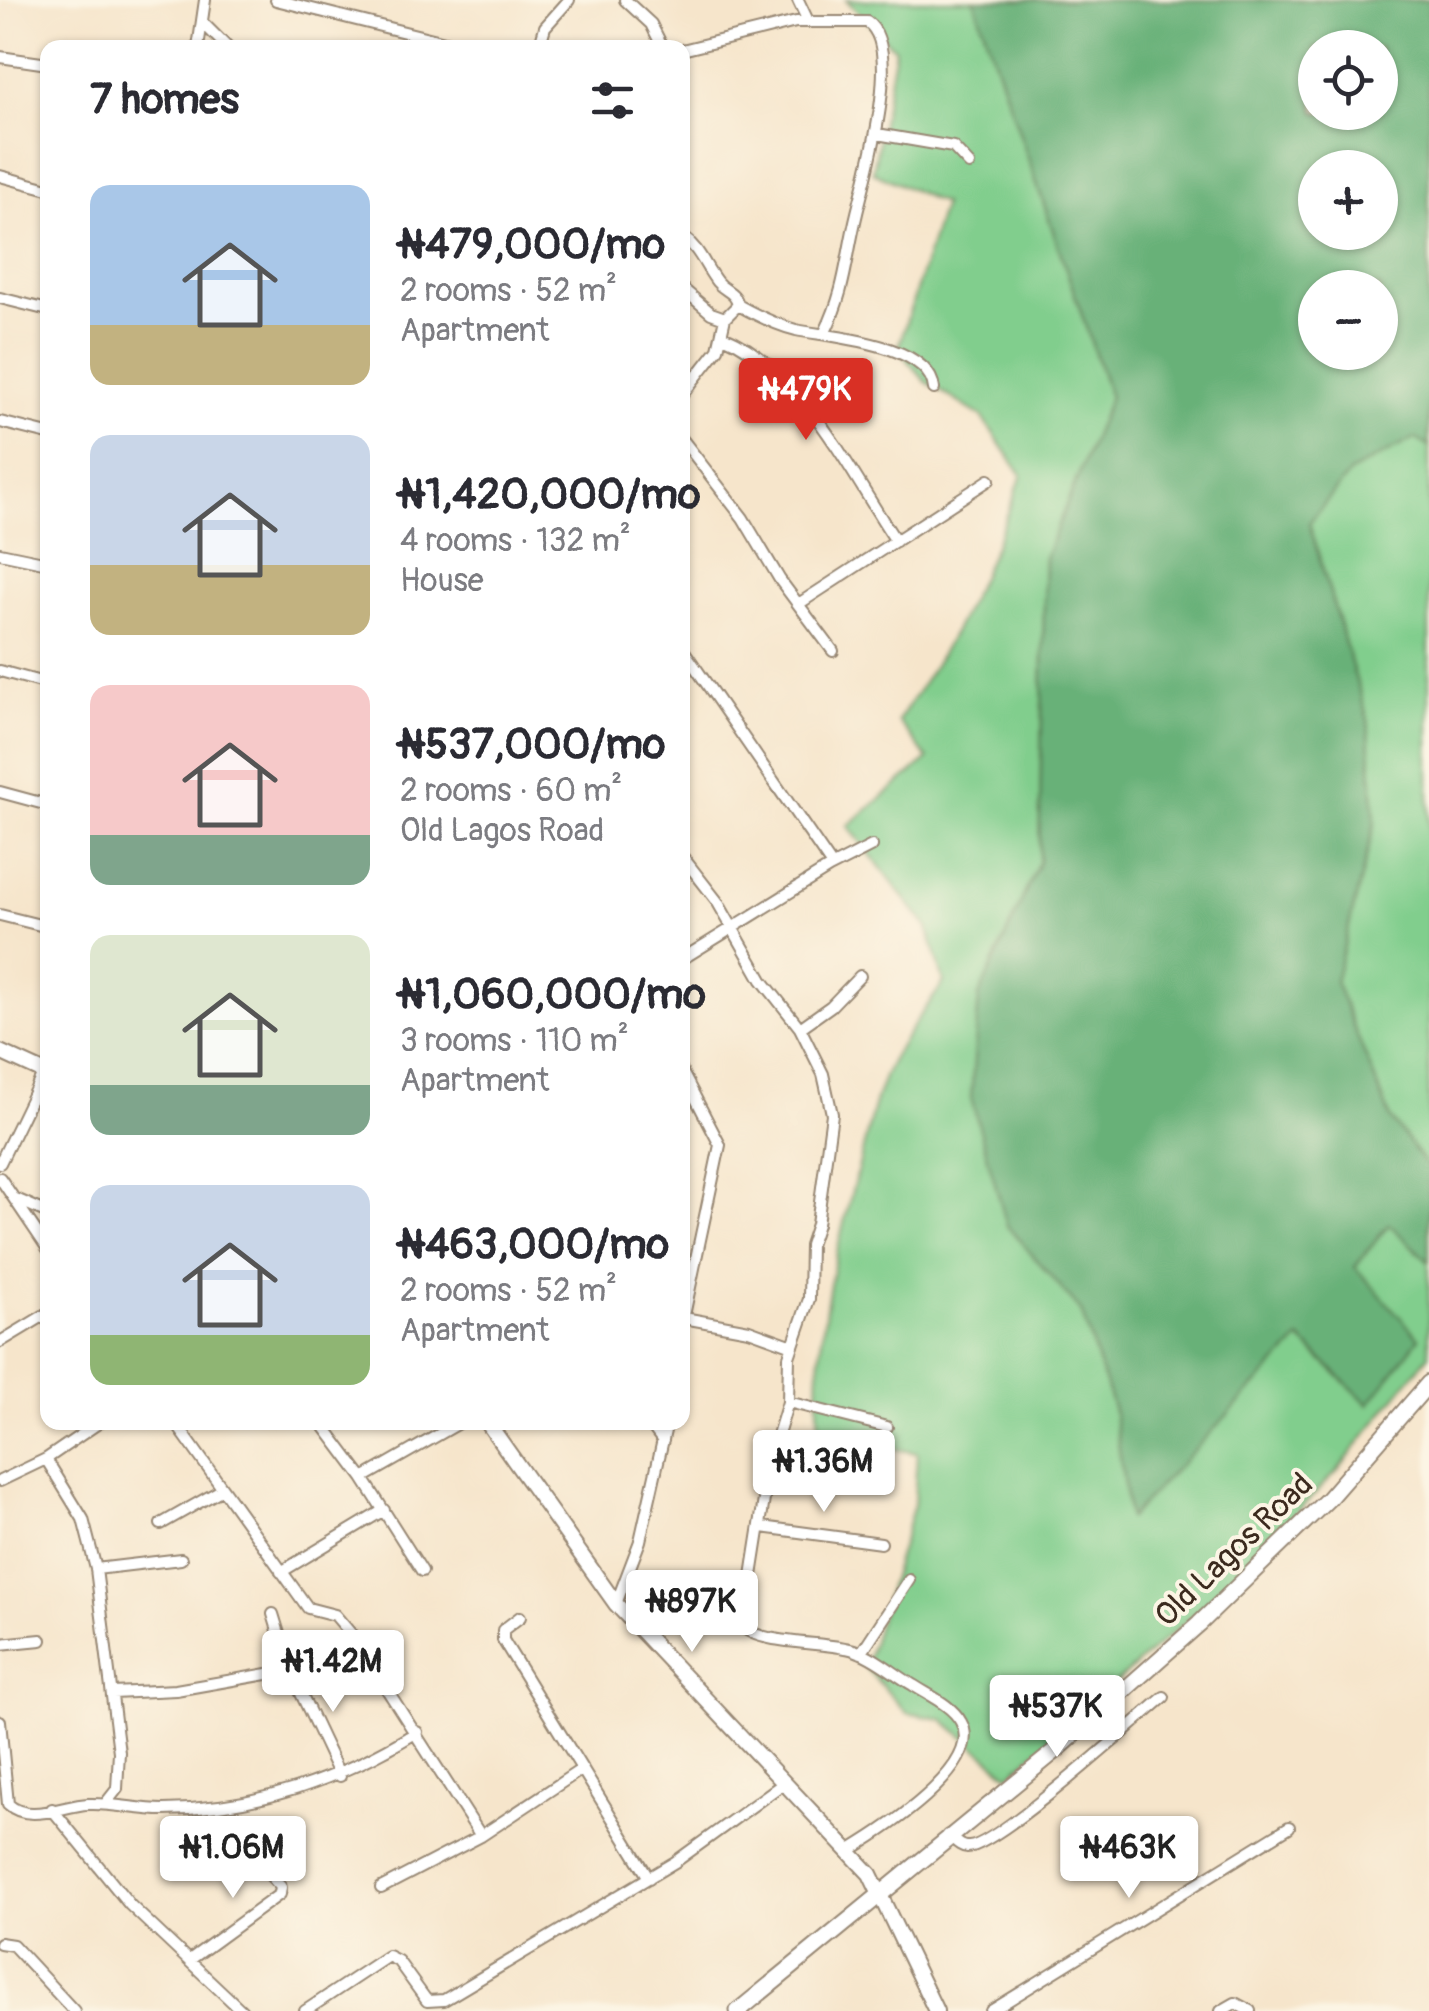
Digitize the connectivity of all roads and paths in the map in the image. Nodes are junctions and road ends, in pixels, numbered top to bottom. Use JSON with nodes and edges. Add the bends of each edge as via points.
{"nodes":[{"id":1,"x":205,"y":0,"type":"edge"},
{"id":2,"x":276,"y":0,"type":"edge"},
{"id":3,"x":569,"y":0,"type":"edge"},
{"id":4,"x":625,"y":0,"type":"edge"},
{"id":5,"x":798,"y":0,"type":"edge"},
{"id":6,"x":808,"y":21,"type":"junction"},
{"id":7,"x":203,"y":23,"type":"junction"},
{"id":8,"x":200,"y":40,"type":"edge"},
{"id":9,"x":220,"y":40,"type":"edge"},
{"id":10,"x":434,"y":40,"type":"edge"},
{"id":11,"x":542,"y":40,"type":"edge"},
{"id":12,"x":659,"y":40,"type":"edge"},
{"id":13,"x":690,"y":48,"type":"edge"},
{"id":14,"x":0,"y":57,"type":"edge"},
{"id":15,"x":40,"y":63,"type":"edge"},
{"id":16,"x":877,"y":134,"type":"junction"},
{"id":17,"x":969,"y":164,"type":"dead end"},
{"id":18,"x":0,"y":176,"type":"edge"},
{"id":19,"x":40,"y":187,"type":"edge"},
{"id":20,"x":690,"y":243,"type":"edge"},
{"id":21,"x":690,"y":295,"type":"edge"},
{"id":22,"x":0,"y":298,"type":"edge"},
{"id":23,"x":738,"y":305,"type":"junction"},
{"id":24,"x":40,"y":308,"type":"edge"},
{"id":25,"x":724,"y":318,"type":"junction"},
{"id":26,"x":825,"y":332,"type":"junction"},
{"id":27,"x":723,"y":336,"type":"junction"},
{"id":28,"x":690,"y":383,"type":"edge"},
{"id":29,"x":934,"y":388,"type":"dead end"},
{"id":30,"x":0,"y":422,"type":"edge"},
{"id":31,"x":40,"y":432,"type":"edge"},
{"id":32,"x":690,"y":451,"type":"edge"},
{"id":33,"x":989,"y":480,"type":"dead end"},
{"id":34,"x":896,"y":541,"type":"junction"},
{"id":35,"x":0,"y":553,"type":"edge"},
{"id":36,"x":40,"y":560,"type":"edge"},
{"id":37,"x":800,"y":603,"type":"junction"},
{"id":38,"x":833,"y":651,"type":"dead end"},
{"id":39,"x":690,"y":660,"type":"edge"},
{"id":40,"x":0,"y":671,"type":"edge"},
{"id":41,"x":40,"y":682,"type":"edge"},
{"id":42,"x":0,"y":792,"type":"edge"},
{"id":43,"x":40,"y":803,"type":"edge"},
{"id":44,"x":872,"y":846,"type":"dead end"},
{"id":45,"x":690,"y":866,"type":"edge"},
{"id":46,"x":832,"y":866,"type":"junction"},
{"id":47,"x":0,"y":915,"type":"edge"},
{"id":48,"x":40,"y":925,"type":"edge"},
{"id":49,"x":730,"y":930,"type":"junction"},
{"id":50,"x":690,"y":955,"type":"edge"},
{"id":51,"x":860,"y":976,"type":"dead end"},
{"id":52,"x":800,"y":1028,"type":"junction"},
{"id":53,"x":0,"y":1052,"type":"edge"},
{"id":54,"x":40,"y":1070,"type":"edge"},
{"id":55,"x":40,"y":1085,"type":"edge"},
{"id":56,"x":690,"y":1087,"type":"edge"},
{"id":57,"x":0,"y":1163,"type":"edge"},
{"id":58,"x":0,"y":1178,"type":"edge"},
{"id":59,"x":13,"y":1198,"type":"junction"},
{"id":60,"x":40,"y":1210,"type":"edge"},
{"id":61,"x":40,"y":1237,"type":"edge"},
{"id":62,"x":690,"y":1255,"type":"edge"},
{"id":63,"x":40,"y":1318,"type":"edge"},
{"id":64,"x":690,"y":1322,"type":"edge"},
{"id":65,"x":0,"y":1342,"type":"edge"},
{"id":66,"x":793,"y":1346,"type":"junction"},
{"id":67,"x":1429,"y":1383,"type":"edge"},
{"id":68,"x":788,"y":1402,"type":"junction"},
{"id":69,"x":887,"y":1427,"type":"dead end"},
{"id":70,"x":88,"y":1430,"type":"edge"},
{"id":71,"x":180,"y":1430,"type":"edge"},
{"id":72,"x":327,"y":1430,"type":"edge"},
{"id":73,"x":448,"y":1430,"type":"edge"},
{"id":74,"x":493,"y":1430,"type":"edge"},
{"id":75,"x":655,"y":1430,"type":"edge"},
{"id":76,"x":665,"y":1430,"type":"edge"},
{"id":77,"x":663,"y":1441,"type":"junction"},
{"id":78,"x":46,"y":1458,"type":"junction"},
{"id":79,"x":364,"y":1478,"type":"junction"},
{"id":80,"x":0,"y":1481,"type":"edge"},
{"id":81,"x":221,"y":1490,"type":"junction"},
{"id":82,"x":384,"y":1510,"type":"junction"},
{"id":83,"x":161,"y":1524,"type":"dead end"},
{"id":84,"x":762,"y":1527,"type":"junction"},
{"id":85,"x":881,"y":1543,"type":"dead end"},
{"id":86,"x":181,"y":1559,"type":"dead end"},
{"id":87,"x":96,"y":1570,"type":"junction"},
{"id":88,"x":422,"y":1571,"type":"dead end"},
{"id":89,"x":281,"y":1572,"type":"junction"},
{"id":90,"x":909,"y":1580,"type":"dead end"},
{"id":91,"x":616,"y":1604,"type":"junction"},
{"id":92,"x":273,"y":1614,"type":"dead end"},
{"id":93,"x":520,"y":1617,"type":"dead end"},
{"id":94,"x":41,"y":1640,"type":"dead end"},
{"id":95,"x":0,"y":1644,"type":"edge"},
{"id":96,"x":861,"y":1653,"type":"junction"},
{"id":97,"x":290,"y":1670,"type":"junction"},
{"id":98,"x":113,"y":1693,"type":"junction"},
{"id":99,"x":1164,"y":1697,"type":"dead end"},
{"id":100,"x":0,"y":1722,"type":"edge"},
{"id":101,"x":416,"y":1732,"type":"junction"},
{"id":102,"x":579,"y":1771,"type":"junction"},
{"id":103,"x":340,"y":1776,"type":"junction"},
{"id":104,"x":784,"y":1783,"type":"junction"},
{"id":105,"x":106,"y":1803,"type":"junction"},
{"id":106,"x":4,"y":1804,"type":"edge"},
{"id":107,"x":52,"y":1810,"type":"junction"},
{"id":108,"x":1289,"y":1827,"type":"dead end"},
{"id":109,"x":948,"y":1835,"type":"junction"},
{"id":110,"x":481,"y":1836,"type":"junction"},
{"id":111,"x":238,"y":1840,"type":"dead end"},
{"id":112,"x":849,"y":1851,"type":"junction"},
{"id":113,"x":648,"y":1878,"type":"junction"},
{"id":114,"x":381,"y":1888,"type":"dead end"},
{"id":115,"x":879,"y":1893,"type":"junction"},
{"id":116,"x":0,"y":1943,"type":"edge"},
{"id":117,"x":190,"y":1959,"type":"junction"},
{"id":118,"x":74,"y":2011,"type":"edge"},
{"id":119,"x":242,"y":2011,"type":"edge"},
{"id":120,"x":306,"y":2011,"type":"edge"},
{"id":121,"x":738,"y":2011,"type":"edge"},
{"id":122,"x":936,"y":2011,"type":"edge"},
{"id":123,"x":991,"y":2011,"type":"edge"},
{"id":124,"x":1221,"y":2011,"type":"edge"},
{"id":125,"x":1250,"y":2011,"type":"edge"}],
"edges":[{"from":1,"to":7,"type":"street"},
{"from":2,"to":10,"type":"street"},
{"from":3,"to":11,"type":"street"},
{"from":4,"to":12,"type":"street"},
{"from":5,"to":6,"type":"street"},
{"from":6,"to":13,"type":"street"},
{"from":6,"to":16,"type":"street","via":[[874,26],[884,58]]},
{"from":7,"to":8,"type":"street"},
{"from":7,"to":9,"type":"street"},
{"from":14,"to":15,"type":"street"},
{"from":16,"to":17,"type":"street","via":[[952,147]]},
{"from":16,"to":26,"type":"street","via":[[848,276]]},
{"from":18,"to":19,"type":"street"},
{"from":20,"to":23,"type":"street"},
{"from":21,"to":25,"type":"street"},
{"from":22,"to":24,"type":"street"},
{"from":23,"to":25,"type":"street"},
{"from":23,"to":26,"type":"street","via":[[792,329]]},
{"from":25,"to":27,"type":"street"},
{"from":26,"to":29,"type":"street","via":[[904,355],[921,364]]},
{"from":27,"to":28,"type":"street"},
{"from":27,"to":34,"type":"street","via":[[748,346],[790,380]]},
{"from":30,"to":31,"type":"street"},
{"from":32,"to":37,"type":"street"},
{"from":33,"to":34,"type":"street"},
{"from":34,"to":37,"type":"street"},
{"from":35,"to":36,"type":"street"},
{"from":37,"to":38,"type":"street"},
{"from":39,"to":46,"type":"street"},
{"from":40,"to":41,"type":"street"},
{"from":42,"to":43,"type":"street"},
{"from":44,"to":46,"type":"street"},
{"from":45,"to":49,"type":"street"},
{"from":46,"to":49,"type":"street"},
{"from":47,"to":48,"type":"street"},
{"from":49,"to":50,"type":"street"},
{"from":49,"to":52,"type":"street"},
{"from":51,"to":52,"type":"street"},
{"from":52,"to":66,"type":"street","via":[[823,1074],[832,1114],[810,1245],[809,1299]]},
{"from":53,"to":54,"type":"street"},
{"from":55,"to":57,"type":"street"},
{"from":56,"to":62,"type":"street","via":[[720,1145]]},
{"from":58,"to":59,"type":"street"},
{"from":59,"to":60,"type":"street"},
{"from":59,"to":61,"type":"street"},
{"from":63,"to":65,"type":"street"},
{"from":64,"to":66,"type":"street","via":[[750,1330]]},
{"from":66,"to":68,"type":"street"},
{"from":67,"to":109,"type":"main road","name":"Old Lagos Road","via":[[1273,1556],[1059,1748]]},
{"from":68,"to":69,"type":"street"},
{"from":68,"to":84,"type":"street","via":[[770,1462]]},
{"from":70,"to":78,"type":"street"},
{"from":71,"to":81,"type":"street"},
{"from":72,"to":79,"type":"street"},
{"from":73,"to":79,"type":"street"},
{"from":74,"to":91,"type":"street"},
{"from":75,"to":77,"type":"street"},
{"from":76,"to":77,"type":"street"},
{"from":77,"to":91,"type":"street","via":[[640,1542]]},
{"from":78,"to":80,"type":"street"},
{"from":78,"to":87,"type":"street","via":[[88,1529]]},
{"from":79,"to":82,"type":"street"},
{"from":81,"to":83,"type":"street"},
{"from":81,"to":89,"type":"street"},
{"from":82,"to":88,"type":"street"},
{"from":82,"to":89,"type":"street"},
{"from":84,"to":85,"type":"street"},
{"from":84,"to":96,"type":"street","via":[[743,1614],[748,1632]]},
{"from":86,"to":87,"type":"street"},
{"from":87,"to":98,"type":"street"},
{"from":89,"to":101,"type":"street","via":[[308,1608],[335,1615]]},
{"from":90,"to":96,"type":"street"},
{"from":91,"to":104,"type":"street"},
{"from":92,"to":97,"type":"street"},
{"from":93,"to":102,"type":"street","via":[[501,1635]]},
{"from":94,"to":95,"type":"street"},
{"from":96,"to":112,"type":"street","via":[[951,1710],[961,1721],[964,1750],[898,1822]]},
{"from":97,"to":98,"type":"street","via":[[176,1690]]},
{"from":97,"to":103,"type":"street"},
{"from":98,"to":105,"type":"street","via":[[120,1774]]},
{"from":99,"to":109,"type":"street","via":[[980,1846],[961,1845]]},
{"from":100,"to":106,"type":"street"},
{"from":101,"to":103,"type":"street"},
{"from":101,"to":110,"type":"street"},
{"from":102,"to":110,"type":"street"},
{"from":102,"to":113,"type":"street"},
{"from":103,"to":105,"type":"street","via":[[169,1810]]},
{"from":104,"to":112,"type":"street"},
{"from":104,"to":113,"type":"street"},
{"from":105,"to":107,"type":"street"},
{"from":106,"to":107,"type":"street","via":[[28,1814]]},
{"from":107,"to":117,"type":"street","via":[[130,1905]]},
{"from":108,"to":123,"type":"street"},
{"from":109,"to":115,"type":"main road","name":"Old Lagos Road"},
{"from":110,"to":114,"type":"street"},
{"from":111,"to":117,"type":"street","via":[[281,1887],[280,1894]]},
{"from":112,"to":115,"type":"street"},
{"from":113,"to":120,"type":"street","via":[[434,2003],[388,1956]]},
{"from":115,"to":121,"type":"main road","name":"Old Lagos Road"},
{"from":115,"to":122,"type":"street"},
{"from":116,"to":118,"type":"street","via":[[12,1945]]},
{"from":117,"to":119,"type":"street"},
{"from":124,"to":125,"type":"street","via":[[1235,2003]]}]}
